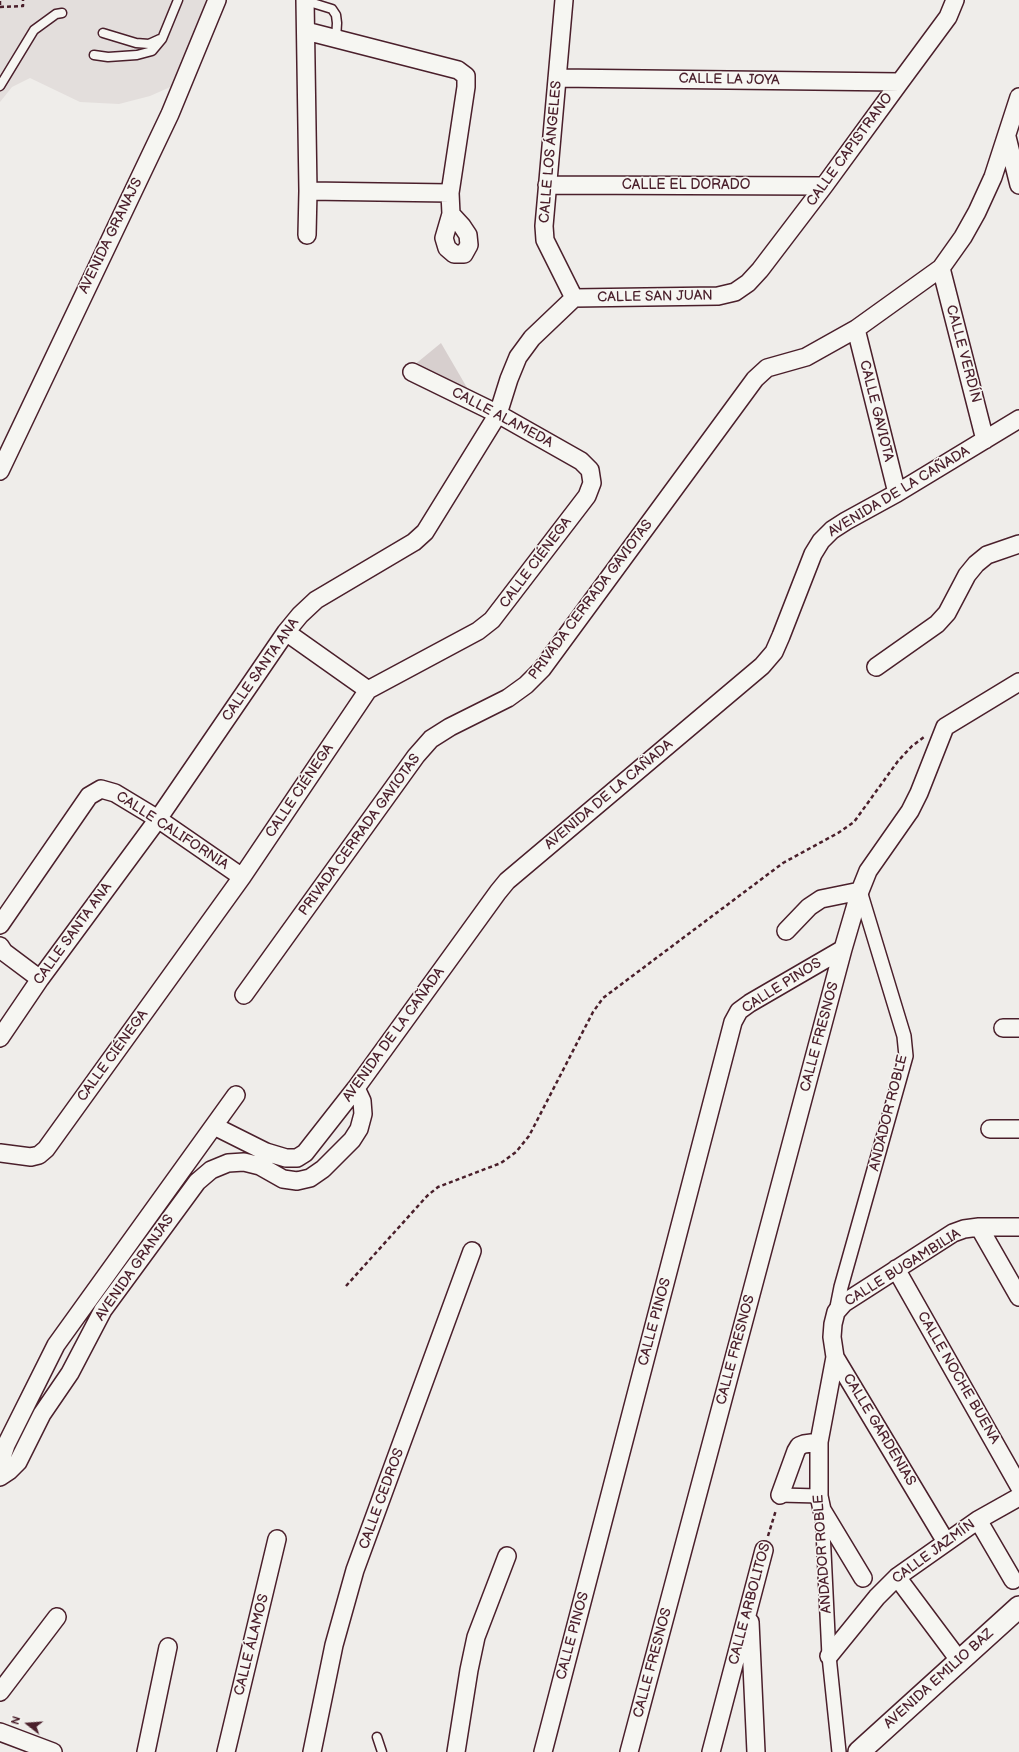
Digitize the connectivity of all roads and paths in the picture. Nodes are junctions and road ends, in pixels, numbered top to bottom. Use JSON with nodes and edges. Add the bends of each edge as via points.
{"nodes":[{"id":1,"x":23,"y":0,"type":"edge"},
{"id":2,"x":178,"y":0,"type":"edge"},
{"id":3,"x":217,"y":0,"type":"edge"},
{"id":4,"x":305,"y":0,"type":"edge"},
{"id":5,"x":564,"y":0,"type":"edge"},
{"id":6,"x":955,"y":0,"type":"edge"},
{"id":7,"x":0,"y":1,"type":"edge"},
{"id":8,"x":0,"y":6,"type":"edge"},
{"id":9,"x":62,"y":14,"type":"dead end"},
{"id":10,"x":306,"y":31,"type":"junction"},
{"id":11,"x":103,"y":33,"type":"dead end"},
{"id":12,"x":162,"y":38,"type":"junction"},
{"id":13,"x":336,"y":40,"type":"junction"},
{"id":14,"x":94,"y":55,"type":"dead end"},
{"id":15,"x":557,"y":78,"type":"junction"},
{"id":16,"x":900,"y":82,"type":"junction"},
{"id":17,"x":0,"y":86,"type":"edge"},
{"id":18,"x":1019,"y":97,"type":"edge"},
{"id":19,"x":1007,"y":137,"type":"junction"},
{"id":20,"x":547,"y":185,"type":"junction"},
{"id":21,"x":1019,"y":185,"type":"edge"},
{"id":22,"x":824,"y":186,"type":"junction"},
{"id":23,"x":308,"y":191,"type":"junction"},
{"id":24,"x":450,"y":193,"type":"junction"},
{"id":25,"x":451,"y":214,"type":"dead end"},
{"id":26,"x":307,"y":235,"type":"dead end"},
{"id":27,"x":940,"y":268,"type":"junction"},
{"id":28,"x":735,"y":292,"type":"joint"},
{"id":29,"x":574,"y":298,"type":"junction"},
{"id":30,"x":856,"y":329,"type":"junction"},
{"id":31,"x":412,"y":372,"type":"dead end"},
{"id":32,"x":498,"y":414,"type":"junction"},
{"id":33,"x":1019,"y":419,"type":"edge"},
{"id":34,"x":985,"y":440,"type":"junction"},
{"id":35,"x":590,"y":470,"type":"joint"},
{"id":36,"x":0,"y":471,"type":"edge"},
{"id":37,"x":897,"y":493,"type":"junction"},
{"id":38,"x":1019,"y":544,"type":"edge"},
{"id":39,"x":286,"y":632,"type":"junction"},
{"id":40,"x":876,"y":667,"type":"dead end"},
{"id":41,"x":1019,"y":682,"type":"edge"},
{"id":42,"x":368,"y":690,"type":"junction"},
{"id":43,"x":945,"y":727,"type":"junction"},
{"id":44,"x":158,"y":819,"type":"junction"},
{"id":45,"x":242,"y":877,"type":"junction"},
{"id":46,"x":860,"y":891,"type":"junction"},
{"id":47,"x":0,"y":925,"type":"edge"},
{"id":48,"x":786,"y":931,"type":"dead end"},
{"id":49,"x":0,"y":946,"type":"edge"},
{"id":50,"x":843,"y":949,"type":"junction"},
{"id":51,"x":40,"y":979,"type":"junction"},
{"id":52,"x":244,"y":995,"type":"dead end"},
{"id":53,"x":0,"y":1038,"type":"edge"},
{"id":54,"x":356,"y":1088,"type":"junction"},
{"id":55,"x":236,"y":1095,"type":"dead end"},
{"id":56,"x":214,"y":1126,"type":"junction"},
{"id":57,"x":990,"y":1129,"type":"dead end"},
{"id":58,"x":1019,"y":1129,"type":"edge"},
{"id":59,"x":0,"y":1153,"type":"edge"},
{"id":60,"x":263,"y":1159,"type":"junction"},
{"id":61,"x":979,"y":1227,"type":"junction"},
{"id":62,"x":1019,"y":1227,"type":"edge"},
{"id":63,"x":472,"y":1252,"type":"dead end"},
{"id":64,"x":896,"y":1269,"type":"junction"},
{"id":65,"x":346,"y":1286,"type":"dead end"},
{"id":66,"x":1019,"y":1297,"type":"edge"},
{"id":67,"x":836,"y":1312,"type":"junction"},
{"id":68,"x":835,"y":1357,"type":"junction"},
{"id":69,"x":48,"y":1361,"type":"junction"},
{"id":70,"x":70,"y":1374,"type":"junction"},
{"id":71,"x":820,"y":1442,"type":"junction"},
{"id":72,"x":0,"y":1463,"type":"edge"},
{"id":73,"x":0,"y":1477,"type":"edge"},
{"id":74,"x":1019,"y":1486,"type":"edge"},
{"id":75,"x":780,"y":1495,"type":"junction"},
{"id":76,"x":1019,"y":1497,"type":"edge"},
{"id":77,"x":821,"y":1503,"type":"junction"},
{"id":78,"x":978,"y":1520,"type":"junction"},
{"id":79,"x":278,"y":1538,"type":"dead end"},
{"id":80,"x":946,"y":1542,"type":"junction"},
{"id":81,"x":764,"y":1550,"type":"joint"},
{"id":82,"x":507,"y":1556,"type":"dead end"},
{"id":83,"x":897,"y":1577,"type":"junction"},
{"id":84,"x":863,"y":1578,"type":"dead end"},
{"id":85,"x":1013,"y":1580,"type":"dead end"},
{"id":86,"x":749,"y":1604,"type":"junction"},
{"id":87,"x":1019,"y":1607,"type":"edge"},
{"id":88,"x":57,"y":1617,"type":"dead end"},
{"id":89,"x":168,"y":1647,"type":"dead end"},
{"id":90,"x":829,"y":1656,"type":"junction"},
{"id":91,"x":959,"y":1660,"type":"junction"},
{"id":92,"x":0,"y":1692,"type":"edge"},
{"id":93,"x":0,"y":1732,"type":"edge"},
{"id":94,"x":377,"y":1737,"type":"dead end"},
{"id":95,"x":53,"y":1752,"type":"edge"},
{"id":96,"x":146,"y":1752,"type":"edge"},
{"id":97,"x":226,"y":1752,"type":"edge"},
{"id":98,"x":312,"y":1752,"type":"edge"},
{"id":99,"x":382,"y":1752,"type":"edge"},
{"id":100,"x":456,"y":1752,"type":"edge"},
{"id":101,"x":543,"y":1752,"type":"edge"},
{"id":102,"x":629,"y":1752,"type":"edge"},
{"id":103,"x":711,"y":1752,"type":"edge"},
{"id":104,"x":756,"y":1752,"type":"edge"},
{"id":105,"x":839,"y":1752,"type":"edge"},
{"id":106,"x":858,"y":1752,"type":"edge"}],
"edges":[{"from":1,"to":8,"type":"path","via":[[23,6]]},
{"from":2,"to":12,"type":"lane"},
{"from":3,"to":36,"type":"street","name":"AVENIDA GRANAJS","via":[[170,114]]},
{"from":4,"to":10,"type":"street"},
{"from":4,"to":13,"type":"lane","via":[[332,9],[336,15]]},
{"from":5,"to":15,"type":"street","name":"CALLE LOS ÁNGELES"},
{"from":6,"to":16,"type":"street","name":"CALLE CAPISTRANO","via":[[948,17]]},
{"from":7,"to":8,"type":"path"},
{"from":9,"to":17,"type":"lane","via":[[56,14],[34,30]]},
{"from":10,"to":13,"type":"street"},
{"from":10,"to":23,"type":"street"},
{"from":11,"to":12,"type":"lane","via":[[136,43],[149,44]]},
{"from":12,"to":14,"type":"lane","via":[[152,51],[108,57]]},
{"from":13,"to":24,"type":"street","via":[[458,70],[466,76]]},
{"from":15,"to":16,"type":"street","name":"CALLE LA JOYA"},
{"from":15,"to":20,"type":"street","name":"CALLE LOS ÁNGELES"},
{"from":16,"to":22,"type":"street","name":"CALLE CAPISTRANO"},
{"from":18,"to":19,"type":"street","name":"PRIVADA CERRADA GAVIOTAS"},
{"from":19,"to":21,"type":"street"},
{"from":19,"to":27,"type":"street","name":"PRIVADA CERRADA GAVIOTAS","via":[[977,212],[963,237]]},
{"from":20,"to":22,"type":"street","name":"CALLE EL DORADO"},
{"from":20,"to":29,"type":"street","name":"CALLE LOS ÁNGELES","via":[[545,240]]},
{"from":22,"to":28,"type":"street","name":"CALLE CAPISTRANO","via":[[760,270],[748,284]]},
{"from":23,"to":24,"type":"street"},
{"from":23,"to":26,"type":"street"},
{"from":24,"to":25,"type":"street"},
{"from":27,"to":30,"type":"street","name":"PRIVADA CERRADA GAVIOTAS"},
{"from":27,"to":34,"type":"street","name":"CALLE VERDÍN"},
{"from":28,"to":29,"type":"street","name":"CALLE SAN JUAN","via":[[718,296]]},
{"from":29,"to":32,"type":"street","name":"CALLE SANTA ANA","via":[[532,338],[518,357],[508,379]]},
{"from":30,"to":37,"type":"street","name":"CALLE GAVIOTA"},
{"from":30,"to":52,"type":"street","name":"PRIVADA CERRADA GAVIOTAS","via":[[806,357],[767,368],[755,379],[542,669],[508,698],[450,727],[431,740],[416,756]]},
{"from":31,"to":32,"type":"street","name":"CALLE ALAMEDA"},
{"from":32,"to":35,"type":"street","name":"CALLE ALAMEDA","via":[[581,461]]},
{"from":32,"to":39,"type":"street","name":"CALLE SANTA ANA","via":[[425,532],[414,542],[316,600]]},
{"from":33,"to":34,"type":"street","name":"AVENIDA DE LA CAÑADA"},
{"from":34,"to":37,"type":"street","name":"AVENIDA DE LA CAÑADA"},
{"from":35,"to":42,"type":"street","name":"CALLE CIÉNEGA","via":[[592,483],[587,496],[492,620],[478,631]]},
{"from":37,"to":54,"type":"street","name":"AVENIDA DE LA CAÑADA","via":[[846,521],[821,541],[813,554],[774,652],[762,666],[507,881]]},
{"from":38,"to":40,"type":"street","via":[[987,555],[976,564],[966,575],[947,613],[937,624]]},
{"from":39,"to":42,"type":"street"},
{"from":39,"to":44,"type":"street","name":"CALLE SANTA ANA"},
{"from":41,"to":43,"type":"street"},
{"from":42,"to":45,"type":"street","name":"CALLE CIÉNEGA"},
{"from":43,"to":46,"type":"street","name":"CALLE FRESNOS","via":[[910,811],[868,871]]},
{"from":43,"to":65,"type":"path","via":[[925,736],[912,746],[898,761],[854,822],[783,863],[603,998],[593,1012],[529,1136],[516,1152],[501,1163],[438,1188],[426,1196]]},
{"from":44,"to":45,"type":"street","name":"CALLE CALIFORNIA"},
{"from":44,"to":47,"type":"street","name":"CALLE CALIFORNIA","via":[[115,793],[101,789],[89,796]]},
{"from":44,"to":51,"type":"street","name":"CALLE SANTA ANA"},
{"from":45,"to":59,"type":"street","name":"CALLE CIÉNEGA","via":[[46,1149],[39,1155],[31,1156]]},
{"from":46,"to":48,"type":"street","via":[[820,899]]},
{"from":46,"to":50,"type":"street","name":"CALLE FRESNOS"},
{"from":46,"to":67,"type":"street","name":"ANDADOR ROBLE","via":[[904,1036],[906,1056]]},
{"from":49,"to":51,"type":"street","via":[[4,952]]},
{"from":50,"to":101,"type":"street","name":"CALLE PINOS","via":[[739,1010],[732,1022]]},
{"from":50,"to":102,"type":"street","name":"CALLE FRESNOS"},
{"from":51,"to":53,"type":"street","name":"CALLE SANTA ANA"},
{"from":54,"to":60,"type":"street","name":"AVENIDA DE LA CAÑADA","via":[[305,1153],[297,1158]]},
{"from":54,"to":60,"type":"street","name":"AVENIDA GRANJAS","via":[[362,1101],[363,1114],[359,1129],[352,1140],[323,1169],[310,1178],[297,1181],[282,1178]]},
{"from":55,"to":56,"type":"street","name":"AVENIDA GRANJAS"},
{"from":56,"to":60,"type":"street","name":"AVENIDA DE LA CAÑADA"},
{"from":56,"to":69,"type":"street","name":"AVENIDA GRANJAS","via":[[56,1345]]},
{"from":57,"to":58,"type":"street"},
{"from":60,"to":70,"type":"street","name":"AVENIDA GRANJAS","via":[[228,1163],[211,1170],[198,1182],[103,1310]]},
{"from":61,"to":62,"type":"street","name":"CALLE BUGAMBILIA"},
{"from":61,"to":64,"type":"street","name":"CALLE BUGAMBILIA","via":[[953,1234]]},
{"from":61,"to":66,"type":"street"},
{"from":63,"to":98,"type":"street","name":"CALLE CEDROS","via":[[355,1570],[334,1645]]},
{"from":64,"to":67,"type":"street","name":"CALLE BUGAMBILIA","via":[[844,1303]]},
{"from":64,"to":74,"type":"street","name":"CALLE NOCHE BUENA"},
{"from":67,"to":68,"type":"street","name":"CALLE GARDENIAS","via":[[832,1324]]},
{"from":68,"to":71,"type":"street","name":"ANDADOR ROBLE"},
{"from":68,"to":80,"type":"street","name":"CALLE GARDENIAS"},
{"from":69,"to":70,"type":"street"},
{"from":69,"to":72,"type":"street","name":"AVENIDA GRANJAS","via":[[6,1445]]},
{"from":70,"to":73,"type":"street","name":"AVENIDA GRANJAS","via":[[42,1414],[18,1462]]},
{"from":71,"to":75,"type":"street","via":[[799,1446]]},
{"from":71,"to":77,"type":"street","name":"ANDADOR ROBLE"},
{"from":75,"to":77,"type":"street"},
{"from":75,"to":81,"type":"path","name":"CALLE ARBOLITOS"},
{"from":76,"to":78,"type":"street","name":"CALLE JAZMÍN"},
{"from":77,"to":84,"type":"street"},
{"from":77,"to":90,"type":"street","name":"ANDADOR ROBLE"},
{"from":78,"to":80,"type":"street","name":"CALLE JAZMÍN"},
{"from":78,"to":85,"type":"street"},
{"from":79,"to":97,"type":"street","name":"CALLE ÁLAMOS"},
{"from":80,"to":83,"type":"street","name":"CALLE JAZMÍN"},
{"from":81,"to":86,"type":"street","name":"CALLE ARBOLITOS"},
{"from":82,"to":100,"type":"street","via":[[476,1637]]},
{"from":83,"to":90,"type":"street","name":"CALLE JAZMÍN","via":[[877,1597]]},
{"from":83,"to":91,"type":"street"},
{"from":86,"to":103,"type":"street","name":"CALLE ARBOLITOS"},
{"from":86,"to":104,"type":"street"},
{"from":87,"to":91,"type":"street","name":"AVENIDA EMILIO BAZ"},
{"from":88,"to":92,"type":"street"},
{"from":89,"to":96,"type":"street"},
{"from":90,"to":105,"type":"street","name":"ANDADOR ROBLE"},
{"from":91,"to":106,"type":"street","name":"AVENIDA EMILIO BAZ"},
{"from":93,"to":95,"type":"street"},
{"from":94,"to":99,"type":"lane"}]}
